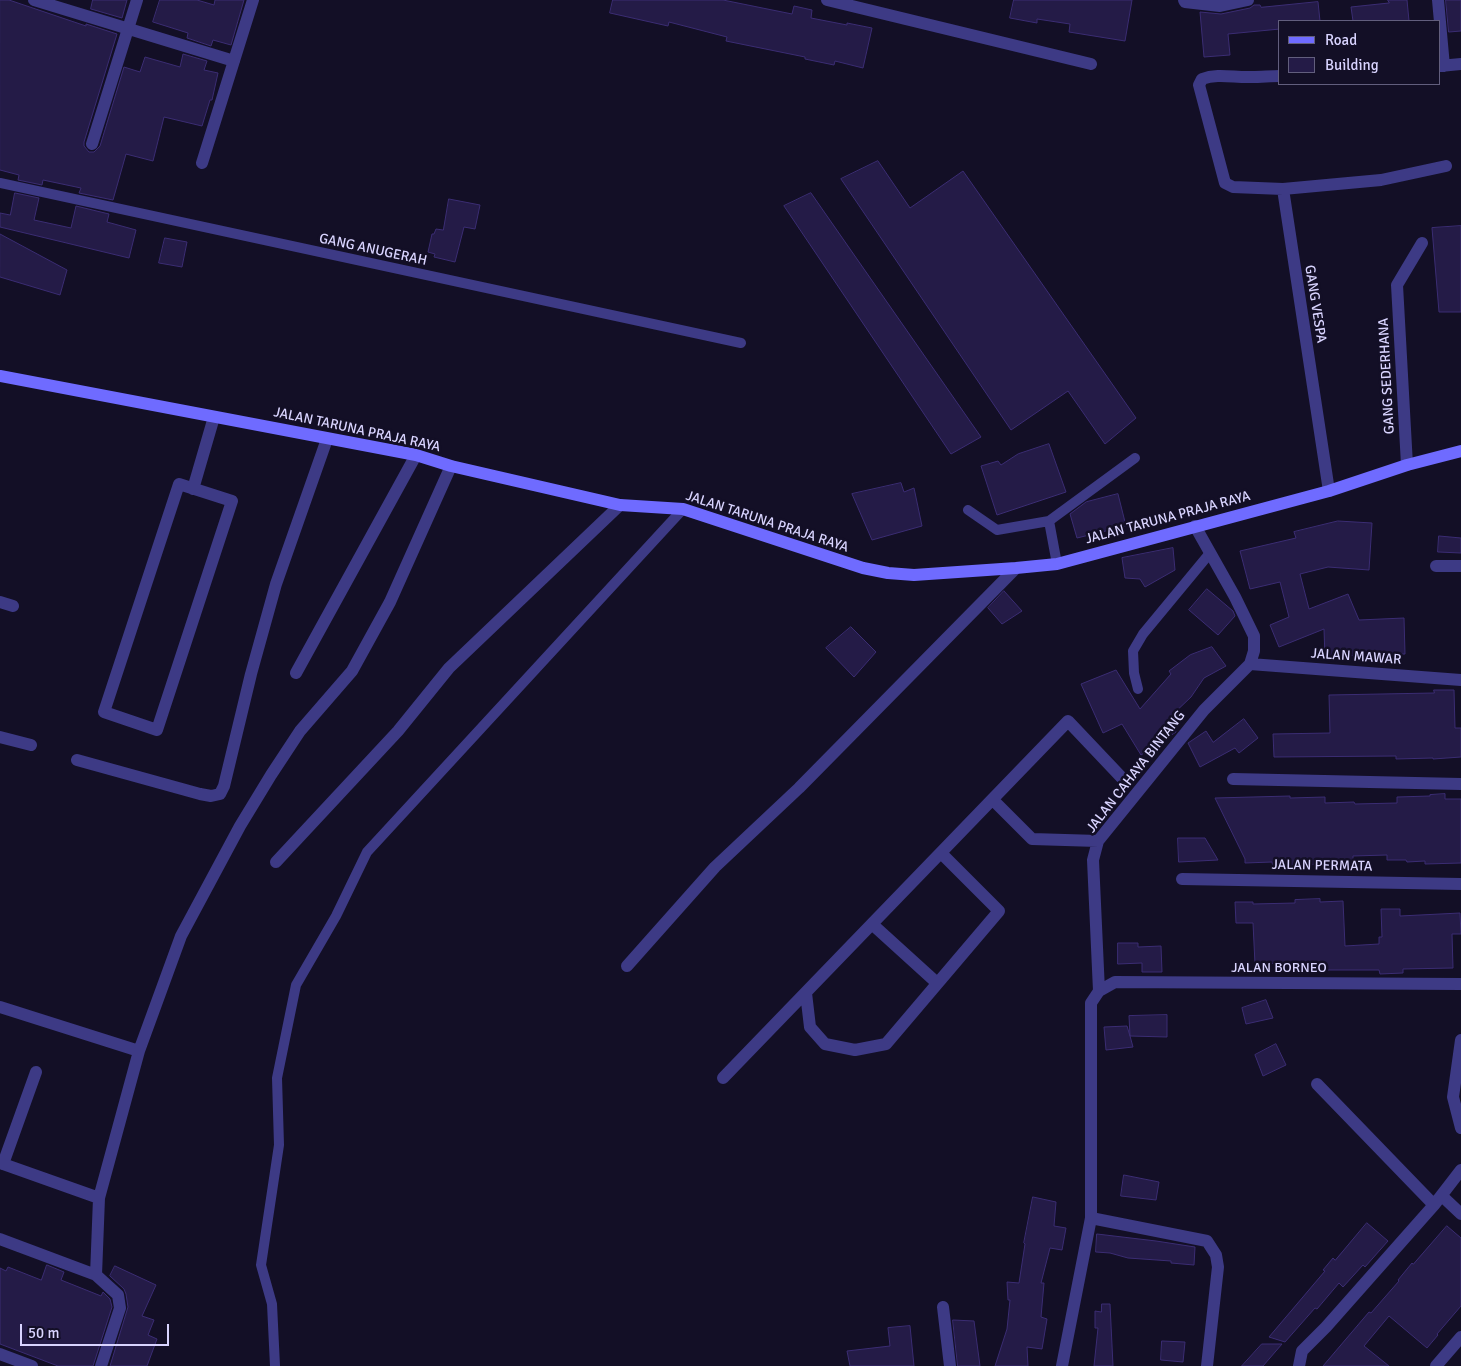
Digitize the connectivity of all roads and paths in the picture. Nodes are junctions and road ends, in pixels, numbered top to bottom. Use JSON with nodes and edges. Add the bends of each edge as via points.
{"nodes":[{"id":1,"x":34,"y":0,"type":"edge"},
{"id":2,"x":137,"y":0,"type":"edge"},
{"id":3,"x":253,"y":0,"type":"edge"},
{"id":4,"x":828,"y":0,"type":"edge"},
{"id":5,"x":1184,"y":0,"type":"edge"},
{"id":6,"x":1248,"y":0,"type":"edge"},
{"id":7,"x":1438,"y":0,"type":"edge"},
{"id":8,"x":1439,"y":20,"type":"edge"},
{"id":9,"x":128,"y":29,"type":"junction"},
{"id":10,"x":1441,"y":50,"type":"edge"},
{"id":11,"x":234,"y":61,"type":"junction"},
{"id":12,"x":1091,"y":64,"type":"dead end"},
{"id":13,"x":1461,"y":64,"type":"edge"},
{"id":14,"x":1442,"y":66,"type":"edge"},
{"id":15,"x":1278,"y":76,"type":"edge"},
{"id":16,"x":92,"y":144,"type":"dead end"},
{"id":17,"x":202,"y":163,"type":"dead end"},
{"id":18,"x":1446,"y":166,"type":"dead end"},
{"id":19,"x":0,"y":183,"type":"edge"},
{"id":20,"x":1283,"y":189,"type":"junction"},
{"id":21,"x":1422,"y":243,"type":"dead end"},
{"id":22,"x":741,"y":343,"type":"dead end"},
{"id":23,"x":0,"y":376,"type":"edge"},
{"id":24,"x":214,"y":417,"type":"junction"},
{"id":25,"x":327,"y":439,"type":"junction"},
{"id":26,"x":1461,"y":451,"type":"edge"},
{"id":27,"x":416,"y":455,"type":"junction"},
{"id":28,"x":1135,"y":458,"type":"dead end"},
{"id":29,"x":1407,"y":465,"type":"junction"},
{"id":30,"x":451,"y":466,"type":"junction"},
{"id":31,"x":193,"y":488,"type":"junction"},
{"id":32,"x":1329,"y":491,"type":"junction"},
{"id":33,"x":620,"y":505,"type":"junction"},
{"id":34,"x":683,"y":509,"type":"junction"},
{"id":35,"x":968,"y":510,"type":"dead end"},
{"id":36,"x":1049,"y":521,"type":"junction"},
{"id":37,"x":1195,"y":526,"type":"junction"},
{"id":38,"x":1210,"y":553,"type":"junction"},
{"id":39,"x":1058,"y":564,"type":"junction"},
{"id":40,"x":1436,"y":566,"type":"dead end"},
{"id":41,"x":1461,"y":566,"type":"edge"},
{"id":42,"x":1016,"y":568,"type":"junction"},
{"id":43,"x":0,"y":602,"type":"edge"},
{"id":44,"x":14,"y":606,"type":"dead end"},
{"id":45,"x":1250,"y":664,"type":"junction"},
{"id":46,"x":296,"y":673,"type":"dead end"},
{"id":47,"x":1461,"y":680,"type":"edge"},
{"id":48,"x":1138,"y":689,"type":"dead end"},
{"id":49,"x":0,"y":737,"type":"edge"},
{"id":50,"x":31,"y":746,"type":"dead end"},
{"id":51,"x":77,"y":760,"type":"dead end"},
{"id":52,"x":1122,"y":778,"type":"dead end"},
{"id":53,"x":1233,"y":779,"type":"dead end"},
{"id":54,"x":1461,"y":784,"type":"edge"},
{"id":55,"x":993,"y":800,"type":"junction"},
{"id":56,"x":1098,"y":841,"type":"junction"},
{"id":57,"x":941,"y":853,"type":"junction"},
{"id":58,"x":276,"y":862,"type":"dead end"},
{"id":59,"x":1182,"y":879,"type":"dead end"},
{"id":60,"x":1461,"y":884,"type":"edge"},
{"id":61,"x":872,"y":924,"type":"junction"},
{"id":62,"x":627,"y":966,"type":"dead end"},
{"id":63,"x":937,"y":983,"type":"junction"},
{"id":64,"x":1461,"y":984,"type":"edge"},
{"id":65,"x":1099,"y":991,"type":"junction"},
{"id":66,"x":806,"y":992,"type":"junction"},
{"id":67,"x":0,"y":1007,"type":"edge"},
{"id":68,"x":1461,"y":1040,"type":"edge"},
{"id":69,"x":139,"y":1050,"type":"junction"},
{"id":70,"x":36,"y":1072,"type":"dead end"},
{"id":71,"x":723,"y":1078,"type":"dead end"},
{"id":72,"x":1317,"y":1084,"type":"dead end"},
{"id":73,"x":1457,"y":1097,"type":"edge"},
{"id":74,"x":1461,"y":1128,"type":"edge"},
{"id":75,"x":1,"y":1163,"type":"edge"},
{"id":76,"x":1461,"y":1170,"type":"edge"},
{"id":77,"x":99,"y":1198,"type":"junction"},
{"id":78,"x":1438,"y":1201,"type":"junction"},
{"id":79,"x":1461,"y":1214,"type":"edge"},
{"id":80,"x":1091,"y":1218,"type":"junction"},
{"id":81,"x":0,"y":1239,"type":"edge"},
{"id":82,"x":96,"y":1275,"type":"junction"},
{"id":83,"x":943,"y":1307,"type":"dead end"},
{"id":84,"x":1461,"y":1338,"type":"edge"},
{"id":85,"x":0,"y":1354,"type":"edge"},
{"id":86,"x":32,"y":1366,"type":"edge"},
{"id":87,"x":101,"y":1366,"type":"edge"},
{"id":88,"x":275,"y":1366,"type":"edge"},
{"id":89,"x":950,"y":1366,"type":"edge"},
{"id":90,"x":1062,"y":1366,"type":"edge"},
{"id":91,"x":1207,"y":1366,"type":"edge"},
{"id":92,"x":1299,"y":1366,"type":"edge"},
{"id":93,"x":1436,"y":1366,"type":"edge"}],
"edges":[{"from":1,"to":9,"type":"street"},
{"from":2,"to":9,"type":"street"},
{"from":3,"to":11,"type":"street"},
{"from":4,"to":12,"type":"street"},
{"from":5,"to":6,"type":"street","via":[[1220,6]]},
{"from":7,"to":8,"type":"street"},
{"from":9,"to":11,"type":"street"},
{"from":9,"to":16,"type":"street"},
{"from":10,"to":14,"type":"street"},
{"from":11,"to":17,"type":"street"},
{"from":13,"to":14,"type":"street"},
{"from":15,"to":20,"type":"street","via":[[1208,77],[1199,85],[1225,182],[1233,187]]},
{"from":18,"to":20,"type":"street","via":[[1381,180]]},
{"from":19,"to":22,"type":"lane","name":"GANG ANUGERAH"},
{"from":20,"to":32,"type":"street","name":"GANG VESPA"},
{"from":21,"to":29,"type":"street","name":"GANG SEDERHANA","via":[[1397,285]]},
{"from":23,"to":24,"type":"street","name":"JALAN TARUNA PRAJA RAYA"},
{"from":24,"to":25,"type":"street","name":"JALAN TARUNA PRAJA RAYA"},
{"from":24,"to":31,"type":"street"},
{"from":25,"to":27,"type":"street","name":"JALAN TARUNA PRAJA RAYA"},
{"from":25,"to":51,"type":"street","via":[[276,584],[220,794],[206,795]]},
{"from":26,"to":29,"type":"street","name":"JALAN TARUNA PRAJA RAYA"},
{"from":27,"to":30,"type":"street","name":"JALAN TARUNA PRAJA RAYA"},
{"from":27,"to":46,"type":"street"},
{"from":28,"to":36,"type":"lane"},
{"from":29,"to":32,"type":"street","name":"JALAN TARUNA PRAJA RAYA"},
{"from":30,"to":33,"type":"street","name":"JALAN TARUNA PRAJA RAYA"},
{"from":30,"to":69,"type":"street","via":[[390,602],[352,671],[300,731],[231,842],[181,936]]},
{"from":31,"to":31,"type":"street","via":[[232,501],[157,730],[104,712],[179,484]]},
{"from":32,"to":37,"type":"street","name":"JALAN TARUNA PRAJA RAYA"},
{"from":33,"to":34,"type":"street","name":"JALAN TARUNA PRAJA RAYA"},
{"from":33,"to":58,"type":"street","via":[[449,668],[398,731]]},
{"from":34,"to":42,"type":"street","name":"JALAN TARUNA PRAJA RAYA","via":[[863,568],[888,573],[914,575]]},
{"from":34,"to":88,"type":"lane","via":[[367,852],[336,916],[296,985],[277,1078],[279,1145],[261,1264],[272,1304]]},
{"from":35,"to":36,"type":"lane","via":[[997,530]]},
{"from":36,"to":39,"type":"lane"},
{"from":37,"to":38,"type":"street"},
{"from":37,"to":39,"type":"street","name":"JALAN TARUNA PRAJA RAYA"},
{"from":38,"to":45,"type":"street","via":[[1254,636]]},
{"from":38,"to":48,"type":"lane","via":[[1143,634],[1134,651]]},
{"from":39,"to":42,"type":"street","name":"JALAN TARUNA PRAJA RAYA"},
{"from":40,"to":41,"type":"street"},
{"from":42,"to":62,"type":"street","via":[[715,867]]},
{"from":43,"to":44,"type":"street"},
{"from":45,"to":47,"type":"street","name":"JALAN MAWAR"},
{"from":45,"to":56,"type":"street","name":"JALAN CAHAYA BINTANG","via":[[1204,710]]},
{"from":49,"to":50,"type":"street"},
{"from":52,"to":55,"type":"street","via":[[1068,721]]},
{"from":53,"to":54,"type":"street"},
{"from":55,"to":56,"type":"street","via":[[1032,839]]},
{"from":55,"to":57,"type":"street"},
{"from":56,"to":65,"type":"street","name":"JALAN CAHAYA BINTANG","via":[[1093,860]]},
{"from":57,"to":61,"type":"street"},
{"from":57,"to":63,"type":"street","via":[[998,911]]},
{"from":59,"to":60,"type":"street","name":"JALAN PERMATA"},
{"from":61,"to":63,"type":"street"},
{"from":61,"to":66,"type":"street"},
{"from":63,"to":66,"type":"street","via":[[886,1044],[855,1050],[825,1044],[810,1027]]},
{"from":64,"to":65,"type":"street","name":"JALAN BORNEO","via":[[1115,982]]},
{"from":65,"to":80,"type":"street","name":"JALAN CAHAYA BINTANG","via":[[1091,1003]]},
{"from":66,"to":71,"type":"street"},
{"from":67,"to":69,"type":"street"},
{"from":68,"to":73,"type":"street"},
{"from":69,"to":77,"type":"street"},
{"from":70,"to":75,"type":"street"},
{"from":72,"to":78,"type":"street"},
{"from":73,"to":74,"type":"street"},
{"from":75,"to":77,"type":"street"},
{"from":76,"to":78,"type":"street"},
{"from":77,"to":82,"type":"street"},
{"from":78,"to":79,"type":"street"},
{"from":78,"to":92,"type":"street","via":[[1302,1351]]},
{"from":80,"to":90,"type":"street","name":"JALAN CAHAYA BINTANG"},
{"from":80,"to":91,"type":"street","via":[[1207,1241],[1216,1255],[1218,1267]]},
{"from":81,"to":82,"type":"street"},
{"from":82,"to":87,"type":"street","via":[[118,1295],[120,1308]]},
{"from":83,"to":89,"type":"street"},
{"from":84,"to":93,"type":"street"},
{"from":85,"to":86,"type":"street"}]}
